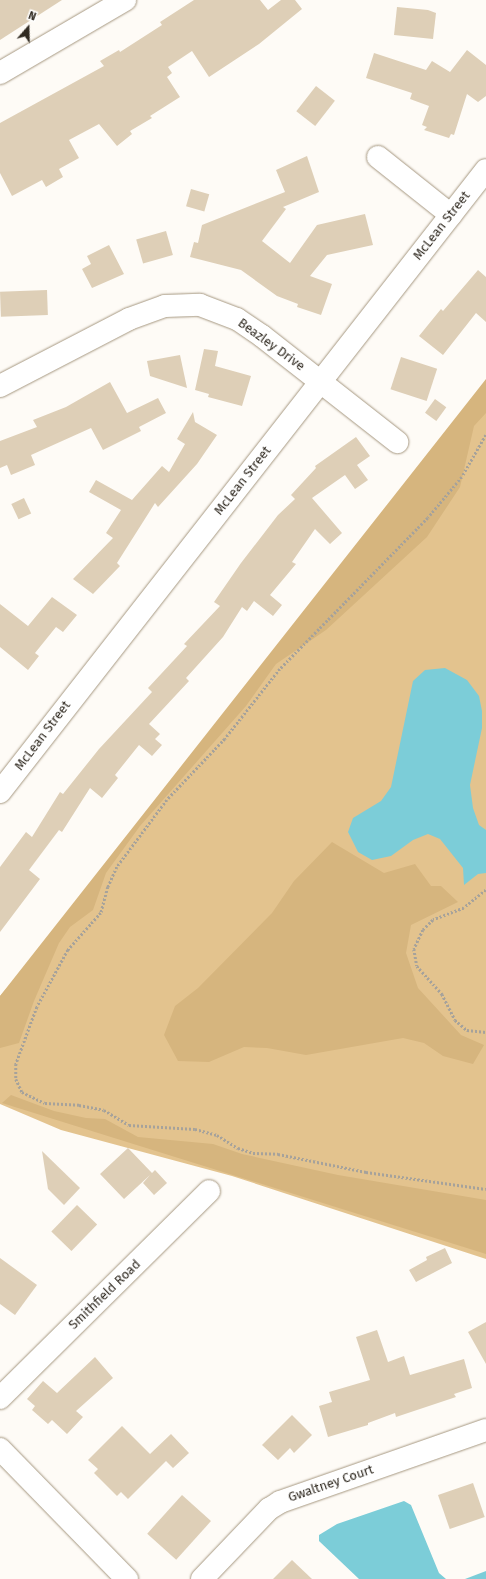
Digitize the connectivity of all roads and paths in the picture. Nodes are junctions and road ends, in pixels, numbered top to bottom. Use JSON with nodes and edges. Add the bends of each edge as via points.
{"nodes":[{"id":1,"x":125,"y":0,"type":"edge"},
{"id":2,"x":0,"y":73,"type":"edge"},
{"id":3,"x":378,"y":157,"type":"dead end"},
{"id":4,"x":486,"y":170,"type":"edge"},
{"id":5,"x":451,"y":215,"type":"junction"},
{"id":6,"x":320,"y":382,"type":"junction"},
{"id":7,"x":0,"y":386,"type":"edge"},
{"id":8,"x":486,"y":435,"type":"edge"},
{"id":9,"x":397,"y":442,"type":"dead end"},
{"id":10,"x":0,"y":792,"type":"edge"},
{"id":11,"x":486,"y":890,"type":"edge"},
{"id":12,"x":486,"y":1032,"type":"edge"},
{"id":13,"x":486,"y":1189,"type":"edge"},
{"id":14,"x":209,"y":1192,"type":"dead end"},
{"id":15,"x":0,"y":1398,"type":"edge"},
{"id":16,"x":486,"y":1430,"type":"edge"},
{"id":17,"x":0,"y":1449,"type":"edge"},
{"id":18,"x":127,"y":1579,"type":"edge"},
{"id":19,"x":202,"y":1579,"type":"edge"}],
"edges":[{"from":1,"to":2,"type":"street"},
{"from":3,"to":5,"type":"street"},
{"from":4,"to":5,"type":"street","name":"McLean Street"},
{"from":5,"to":6,"type":"street","name":"McLean Street"},
{"from":6,"to":7,"type":"street","name":"Beazley Drive","via":[[237,319],[200,305],[181,304],[165,306],[129,319]]},
{"from":6,"to":9,"type":"street","name":"Beazley Drive"},
{"from":6,"to":10,"type":"street","name":"McLean Street"},
{"from":8,"to":13,"type":"path","via":[[462,477],[428,518],[280,669],[225,739],[167,800],[117,867],[101,913],[68,950],[37,1007],[16,1064],[16,1079],[22,1092],[45,1103],[79,1105],[104,1110],[129,1125],[195,1130],[218,1135],[238,1148],[253,1153],[278,1154],[366,1172]]},
{"from":11,"to":12,"type":"path","via":[[464,908],[433,920],[423,930],[414,949],[417,966],[442,994],[455,1020],[467,1030]]},
{"from":14,"to":15,"type":"street","name":"Smithfield Road"},
{"from":16,"to":19,"type":"street","name":"Gwaltney Court","via":[[280,1502],[269,1509]]},
{"from":17,"to":18,"type":"street"}]}
